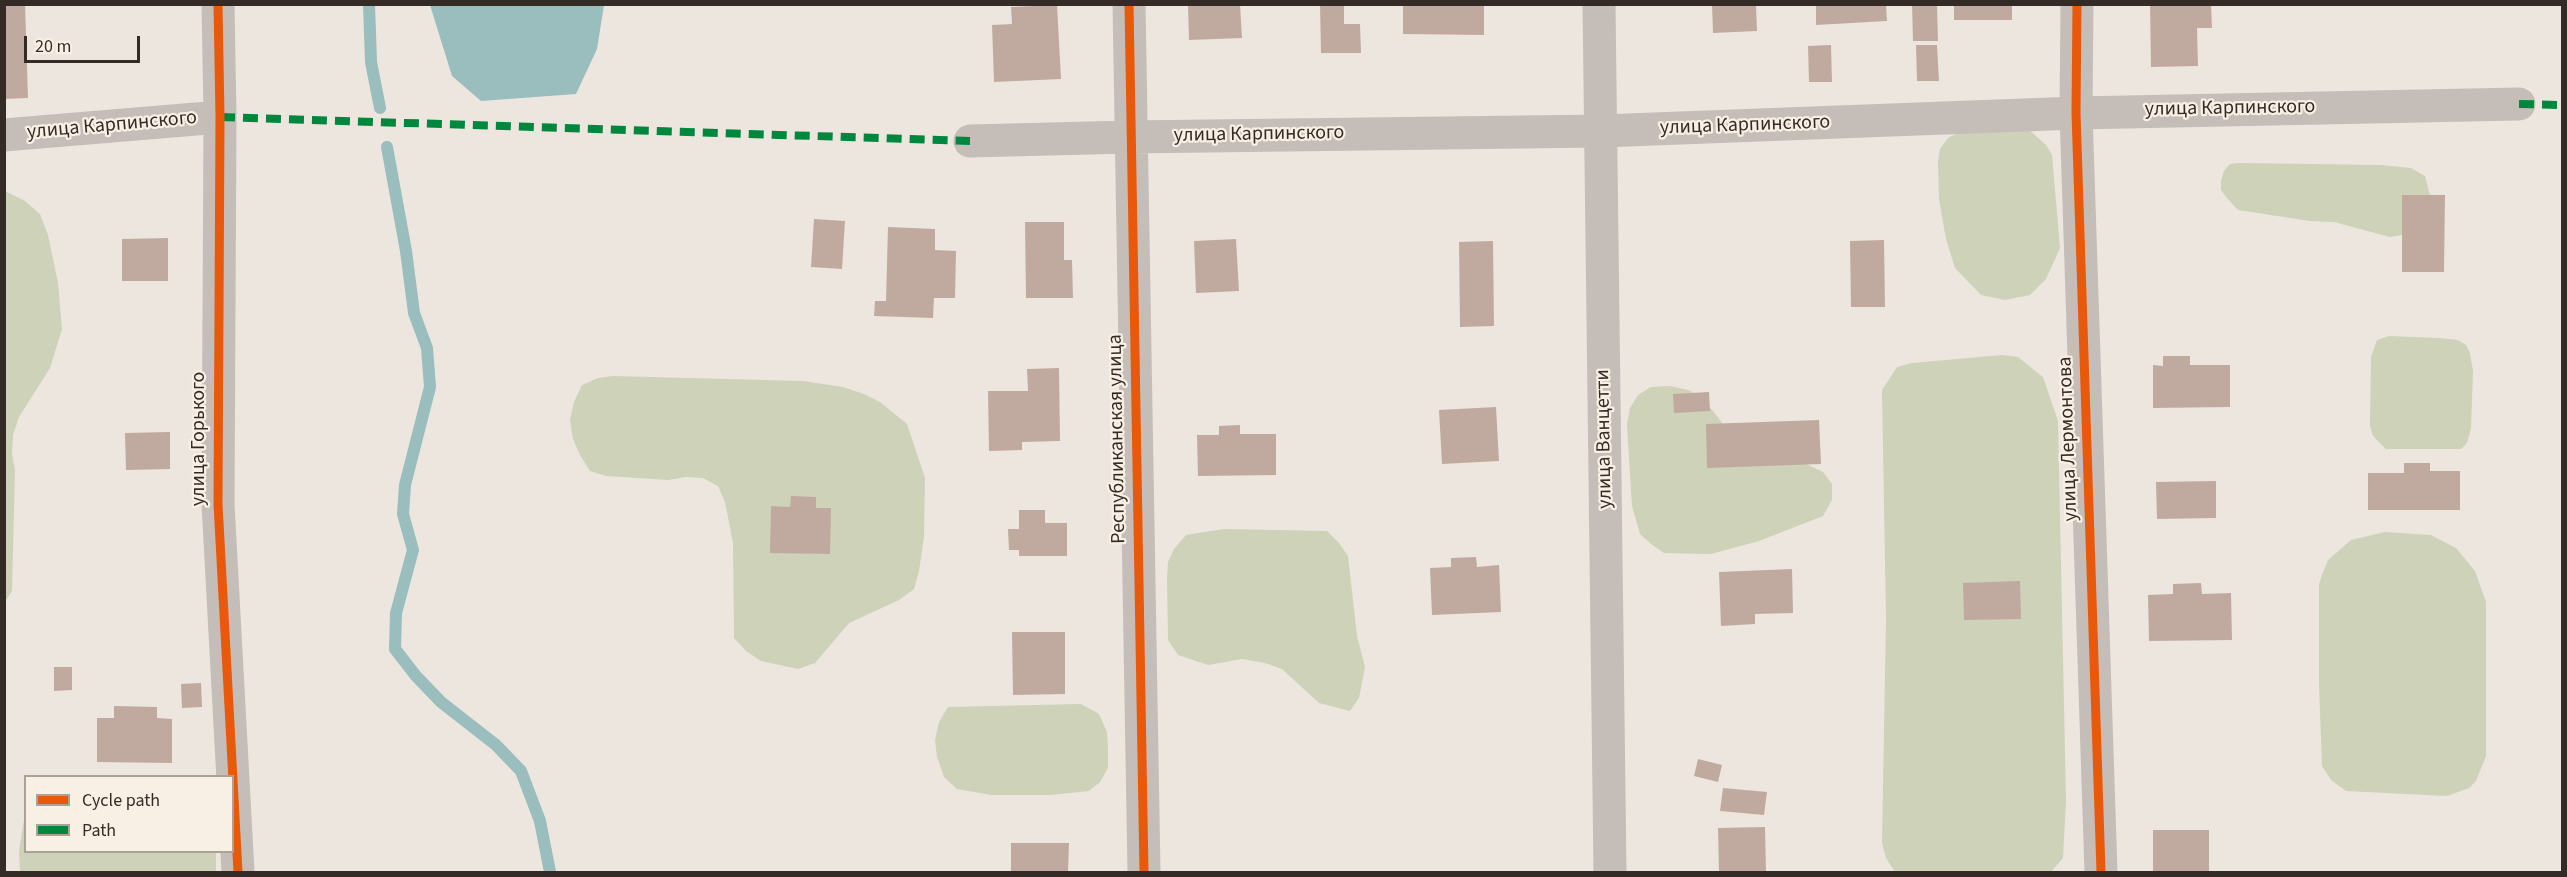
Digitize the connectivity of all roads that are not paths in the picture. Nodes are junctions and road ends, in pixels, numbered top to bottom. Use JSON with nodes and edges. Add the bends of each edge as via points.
{"nodes":[{"id":1,"x":218,"y":4,"type":"edge"},
{"id":2,"x":1129,"y":4,"type":"edge"},
{"id":3,"x":1599,"y":4,"type":"edge"},
{"id":4,"x":2077,"y":4,"type":"edge"},
{"id":5,"x":2519,"y":104,"type":"dead end"},
{"id":6,"x":2076,"y":113,"type":"junction"},
{"id":7,"x":220,"y":117,"type":"junction"},
{"id":8,"x":1601,"y":131,"type":"junction"},
{"id":9,"x":4,"y":135,"type":"edge"},
{"id":10,"x":1130,"y":137,"type":"junction"},
{"id":11,"x":970,"y":141,"type":"dead end"},
{"id":12,"x":233,"y":775,"type":"edge"},
{"id":13,"x":234,"y":799,"type":"edge"},
{"id":14,"x":238,"y":873,"type":"edge"},
{"id":15,"x":1144,"y":873,"type":"edge"},
{"id":16,"x":1610,"y":873,"type":"edge"},
{"id":17,"x":2101,"y":873,"type":"edge"}],
"edges":[{"from":1,"to":7,"type":"street","name":"улица Горького"},
{"from":2,"to":10,"type":"street","name":"Республиканская улица"},
{"from":3,"to":8,"type":"street","name":"улица Ванцетти"},
{"from":4,"to":6,"type":"street","name":"улица Лермонтова"},
{"from":5,"to":6,"type":"street","name":"улица Карпинского"},
{"from":6,"to":8,"type":"street","name":"улица Карпинского"},
{"from":6,"to":17,"type":"street","name":"улица Лермонтова"},
{"from":7,"to":9,"type":"street","name":"улица Карпинского"},
{"from":7,"to":12,"type":"street","name":"улица Горького","via":[[218,504]]},
{"from":8,"to":10,"type":"street","name":"улица Карпинского"},
{"from":8,"to":16,"type":"street","name":"улица Ванцетти"},
{"from":10,"to":11,"type":"street","name":"улица Карпинского"},
{"from":10,"to":15,"type":"street","name":"Республиканская улица"},
{"from":13,"to":14,"type":"street","name":"улица Горького"}]}
